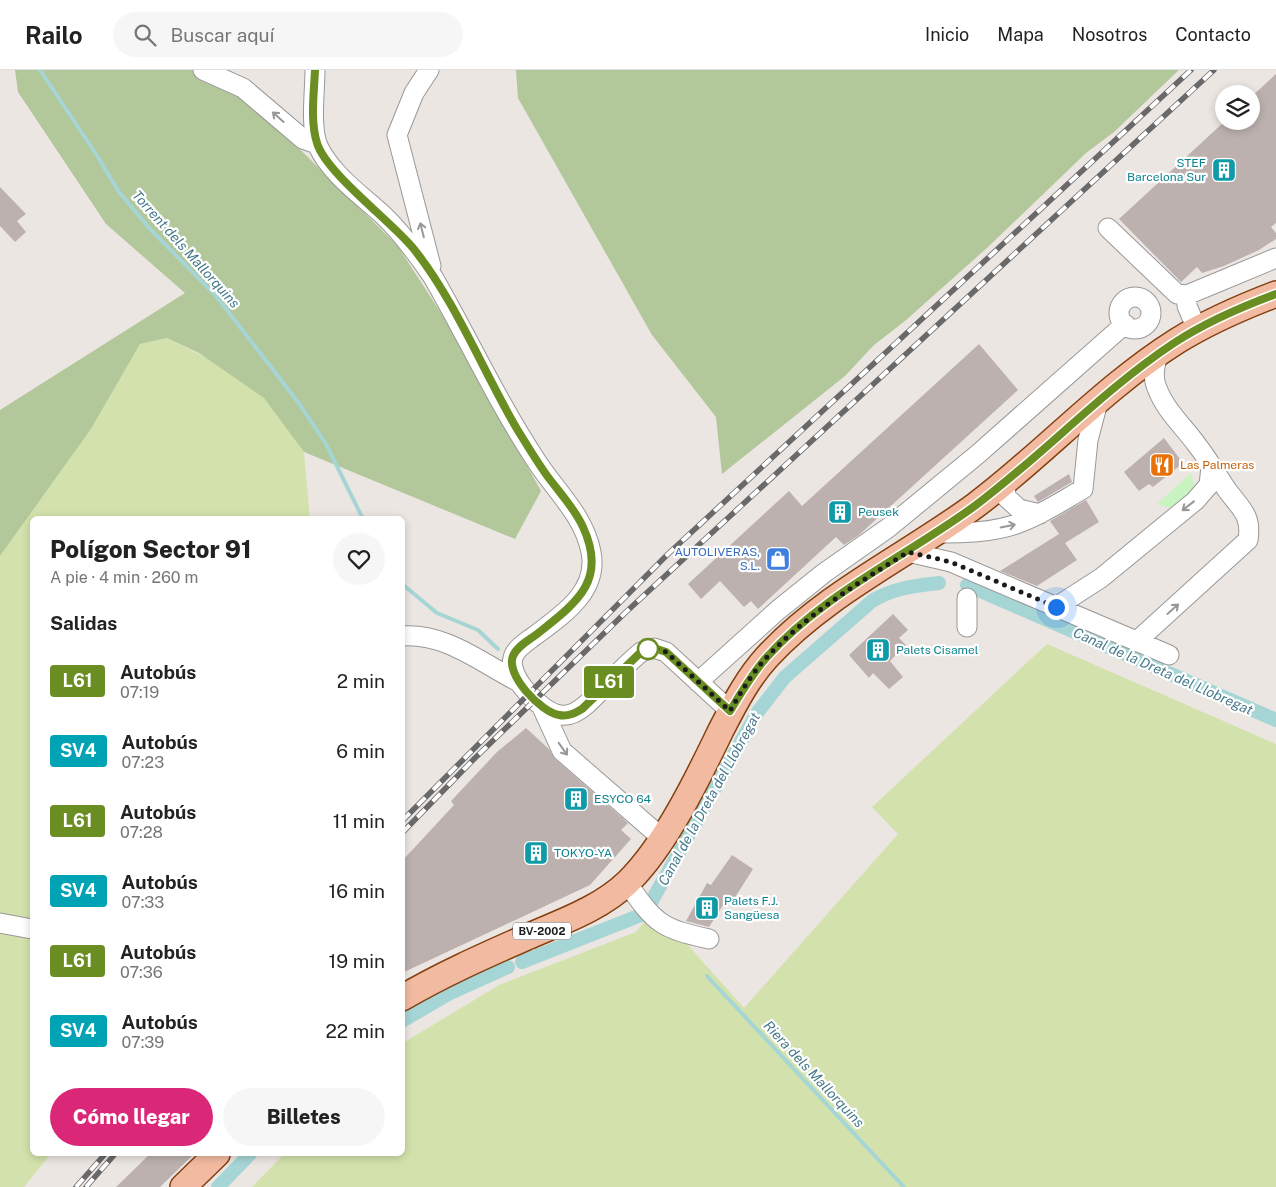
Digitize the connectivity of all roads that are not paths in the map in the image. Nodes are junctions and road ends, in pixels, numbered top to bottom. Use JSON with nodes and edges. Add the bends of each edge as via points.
{"nodes":[{"id":1,"x":203,"y":70,"type":"edge"},
{"id":2,"x":315,"y":70,"type":"edge"},
{"id":3,"x":429,"y":70,"type":"edge"},
{"id":4,"x":317,"y":144,"type":"junction"},
{"id":5,"x":412,"y":187,"type":"junction"},
{"id":6,"x":384,"y":216,"type":"junction"},
{"id":7,"x":1108,"y":228,"type":"dead end"},
{"id":8,"x":1276,"y":258,"type":"edge"},
{"id":9,"x":1151,"y":269,"type":"junction"},
{"id":10,"x":434,"y":277,"type":"junction"},
{"id":11,"x":1182,"y":294,"type":"junction"},
{"id":12,"x":1276,"y":294,"type":"edge"},
{"id":13,"x":1137,"y":297,"type":"junction"},
{"id":14,"x":1150,"y":316,"type":"junction"},
{"id":15,"x":1124,"y":324,"type":"junction"},
{"id":16,"x":1197,"y":329,"type":"junction"},
{"id":17,"x":1167,"y":348,"type":"junction"},
{"id":18,"x":1131,"y":373,"type":"junction"},
{"id":19,"x":1157,"y":388,"type":"junction"},
{"id":20,"x":1098,"y":402,"type":"junction"},
{"id":21,"x":1211,"y":467,"type":"junction"},
{"id":22,"x":1005,"y":482,"type":"junction"},
{"id":23,"x":1040,"y":514,"type":"junction"},
{"id":24,"x":932,"y":548,"type":"junction"},
{"id":25,"x":966,"y":598,"type":"dead end"},
{"id":26,"x":1056,"y":607,"type":"junction"},
{"id":27,"x":967,"y":627,"type":"dead end"},
{"id":28,"x":405,"y":636,"type":"edge"},
{"id":29,"x":1137,"y":641,"type":"junction"},
{"id":30,"x":1169,"y":655,"type":"dead end"},
{"id":31,"x":517,"y":681,"type":"junction"},
{"id":32,"x":698,"y":682,"type":"junction"},
{"id":33,"x":541,"y":706,"type":"junction"},
{"id":34,"x":730,"y":711,"type":"junction"},
{"id":35,"x":662,"y":838,"type":"junction"},
{"id":36,"x":627,"y":883,"type":"junction"},
{"id":37,"x":0,"y":923,"type":"edge"},
{"id":38,"x":30,"y":929,"type":"edge"},
{"id":39,"x":709,"y":939,"type":"dead end"},
{"id":40,"x":405,"y":996,"type":"edge"},
{"id":41,"x":215,"y":1156,"type":"edge"},
{"id":42,"x":183,"y":1187,"type":"edge"}],
"edges":[{"from":4,"to":1,"type":"street","one_way":true,"via":[[303,139],[243,88]]},
{"from":2,"to":4,"type":"street"},
{"from":3,"to":5,"type":"street","via":[[414,93],[397,135]]},
{"from":4,"to":6,"type":"street","via":[[329,164]]},
{"from":5,"to":6,"type":"street","via":[[408,211],[400,216]]},
{"from":10,"to":5,"type":"street","one_way":true},
{"from":6,"to":10,"type":"street","via":[[414,248]]},
{"from":7,"to":9,"type":"street"},
{"from":8,"to":11,"type":"street"},
{"from":9,"to":11,"type":"street"},
{"from":9,"to":13,"type":"street"},
{"from":10,"to":31,"type":"street","via":[[533,455],[583,526],[592,552],[592,572],[582,594],[513,656],[512,668]]},
{"from":11,"to":14,"type":"street"},
{"from":11,"to":16,"type":"street"},
{"from":12,"to":16,"type":"main road","number":"BV-2002"},
{"from":13,"to":14,"type":"street","via":[[1149,306]]},
{"from":13,"to":15,"type":"street","via":[[1128,299],[1121,306]]},
{"from":14,"to":15,"type":"street","via":[[1140,328]]},
{"from":15,"to":32,"type":"street","via":[[978,454],[888,528],[786,604]]},
{"from":16,"to":17,"type":"main road","number":"BV-2002"},
{"from":17,"to":18,"type":"main road","number":"BV-2002"},
{"from":17,"to":19,"type":"street","via":[[1154,374]]},
{"from":18,"to":19,"type":"street"},
{"from":18,"to":20,"type":"main road","number":"BV-2002"},
{"from":19,"to":21,"type":"street"},
{"from":20,"to":22,"type":"main road","number":"BV-2002"},
{"from":20,"to":23,"type":"street","via":[[1088,440],[1083,490]]},
{"from":21,"to":26,"type":"street","one_way":true,"via":[[1209,485],[1195,501],[1101,578]]},
{"from":29,"to":21,"type":"street","one_way":true,"via":[[1248,540],[1251,526],[1247,515]]},
{"from":22,"to":23,"type":"street","via":[[1006,497],[1019,509]]},
{"from":22,"to":24,"type":"main road","number":"BV-2002"},
{"from":24,"to":23,"type":"street","one_way":true,"via":[[960,533],[1017,524]]},
{"from":24,"to":26,"type":"street"},
{"from":24,"to":34,"type":"main road","number":"BV-2002","via":[[842,594],[795,630],[766,657]]},
{"from":25,"to":27,"type":"street"},
{"from":26,"to":29,"type":"street"},
{"from":28,"to":31,"type":"street","via":[[435,639],[458,647]]},
{"from":29,"to":30,"type":"street"},
{"from":31,"to":33,"type":"street"},
{"from":32,"to":33,"type":"street","via":[[666,652],[654,648],[641,652],[575,713],[561,716]]},
{"from":32,"to":34,"type":"street"},
{"from":33,"to":35,"type":"street","one_way":true,"via":[[562,751]]},
{"from":34,"to":35,"type":"main road","number":"BV-2002"},
{"from":35,"to":36,"type":"main road","number":"BV-2002"},
{"from":36,"to":39,"type":"street","via":[[648,912],[668,929]]},
{"from":36,"to":40,"type":"main road","number":"BV-2002","via":[[586,910],[468,963]]},
{"from":37,"to":38,"type":"street"},
{"from":41,"to":42,"type":"main road"}]}
